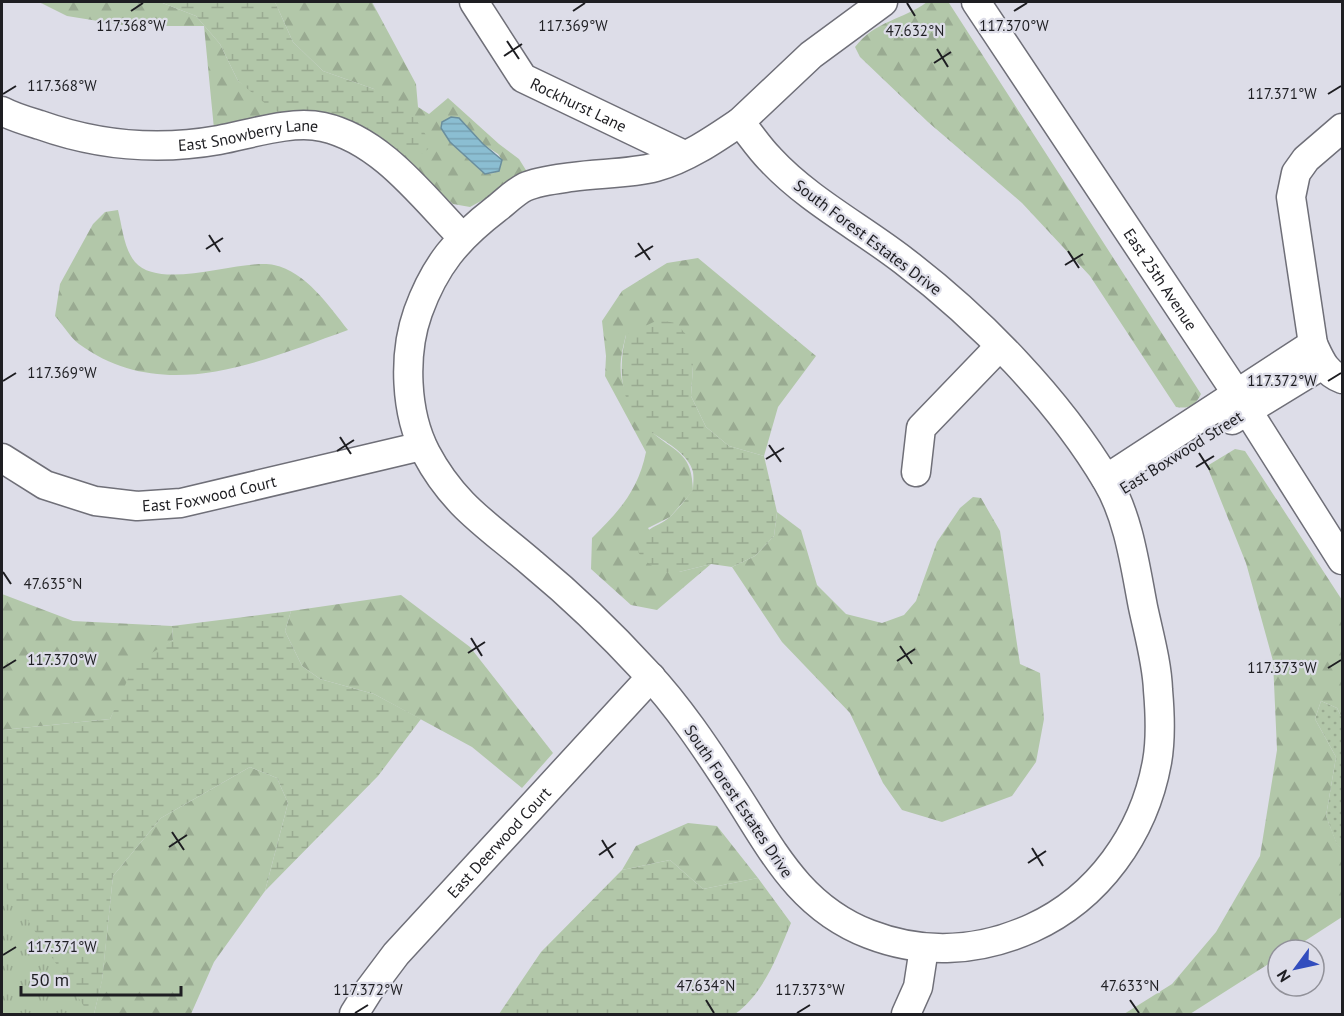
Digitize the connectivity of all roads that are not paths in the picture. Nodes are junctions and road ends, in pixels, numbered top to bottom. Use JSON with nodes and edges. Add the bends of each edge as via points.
{"nodes":[{"id":1,"x":474,"y":2,"type":"edge"},
{"id":2,"x":883,"y":2,"type":"edge"},
{"id":3,"x":976,"y":2,"type":"edge"},
{"id":4,"x":2,"y":111,"type":"edge"},
{"id":5,"x":740,"y":122,"type":"junction"},
{"id":6,"x":1342,"y":128,"type":"edge"},
{"id":7,"x":684,"y":155,"type":"junction"},
{"id":8,"x":461,"y":236,"type":"junction"},
{"id":9,"x":999,"y":347,"type":"junction"},
{"id":10,"x":1326,"y":363,"type":"edge"},
{"id":11,"x":1242,"y":402,"type":"junction"},
{"id":12,"x":422,"y":447,"type":"junction"},
{"id":13,"x":2,"y":458,"type":"edge"},
{"id":14,"x":916,"y":472,"type":"dead end"},
{"id":15,"x":1110,"y":487,"type":"junction"},
{"id":16,"x":1342,"y":560,"type":"edge"},
{"id":17,"x":651,"y":677,"type":"junction"},
{"id":18,"x":924,"y":948,"type":"junction"},
{"id":19,"x":354,"y":1014,"type":"edge"},
{"id":20,"x":906,"y":1014,"type":"edge"}],
"edges":[{"from":1,"to":7,"type":"street","name":"Rockhurst Lane","via":[[523,78]]},
{"from":2,"to":5,"type":"street","via":[[811,56]]},
{"from":3,"to":11,"type":"street","name":"East 25th Avenue"},
{"from":4,"to":8,"type":"street","name":"East Snowberry Lane","via":[[67,134],[120,146],[196,144],[288,127],[322,127],[350,137],[388,162]]},
{"from":5,"to":7,"type":"street","name":"South Forest Estates Drive"},
{"from":5,"to":9,"type":"street","name":"South Forest Estates Drive","via":[[793,181],[908,264]]},
{"from":6,"to":10,"type":"street","via":[[1306,159],[1296,173],[1291,196]]},
{"from":7,"to":8,"type":"street","name":"South Forest Estates Drive","via":[[658,167],[570,177],[526,187]]},
{"from":8,"to":12,"type":"street","name":"South Forest Estates Drive","via":[[432,278],[415,319],[408,370],[411,408]]},
{"from":9,"to":14,"type":"street","via":[[921,428]]},
{"from":9,"to":15,"type":"street","name":"South Forest Estates Drive","via":[[1053,405]]},
{"from":10,"to":11,"type":"street","name":"East Boxwood Street"},
{"from":11,"to":15,"type":"street","name":"East Boxwood Street"},
{"from":11,"to":16,"type":"street","name":"East 25th Avenue"},
{"from":12,"to":13,"type":"street","name":"East Foxwood Court","via":[[181,503],[137,506],[95,501],[45,485]]},
{"from":12,"to":17,"type":"street","name":"South Forest Estates Drive","via":[[446,487],[470,514],[532,562]]},
{"from":15,"to":18,"type":"street","name":"South Forest Estates Drive","via":[[1126,527],[1158,685],[1159,758],[1146,806],[1123,851],[1094,886],[1053,918],[1006,940],[957,949]]},
{"from":17,"to":18,"type":"street","name":"South Forest Estates Drive","via":[[733,790],[791,879],[825,909],[866,933]]},
{"from":17,"to":19,"type":"street","name":"East Deerwood Court","via":[[396,954]]},
{"from":18,"to":20,"type":"street","via":[[918,987]]}]}
